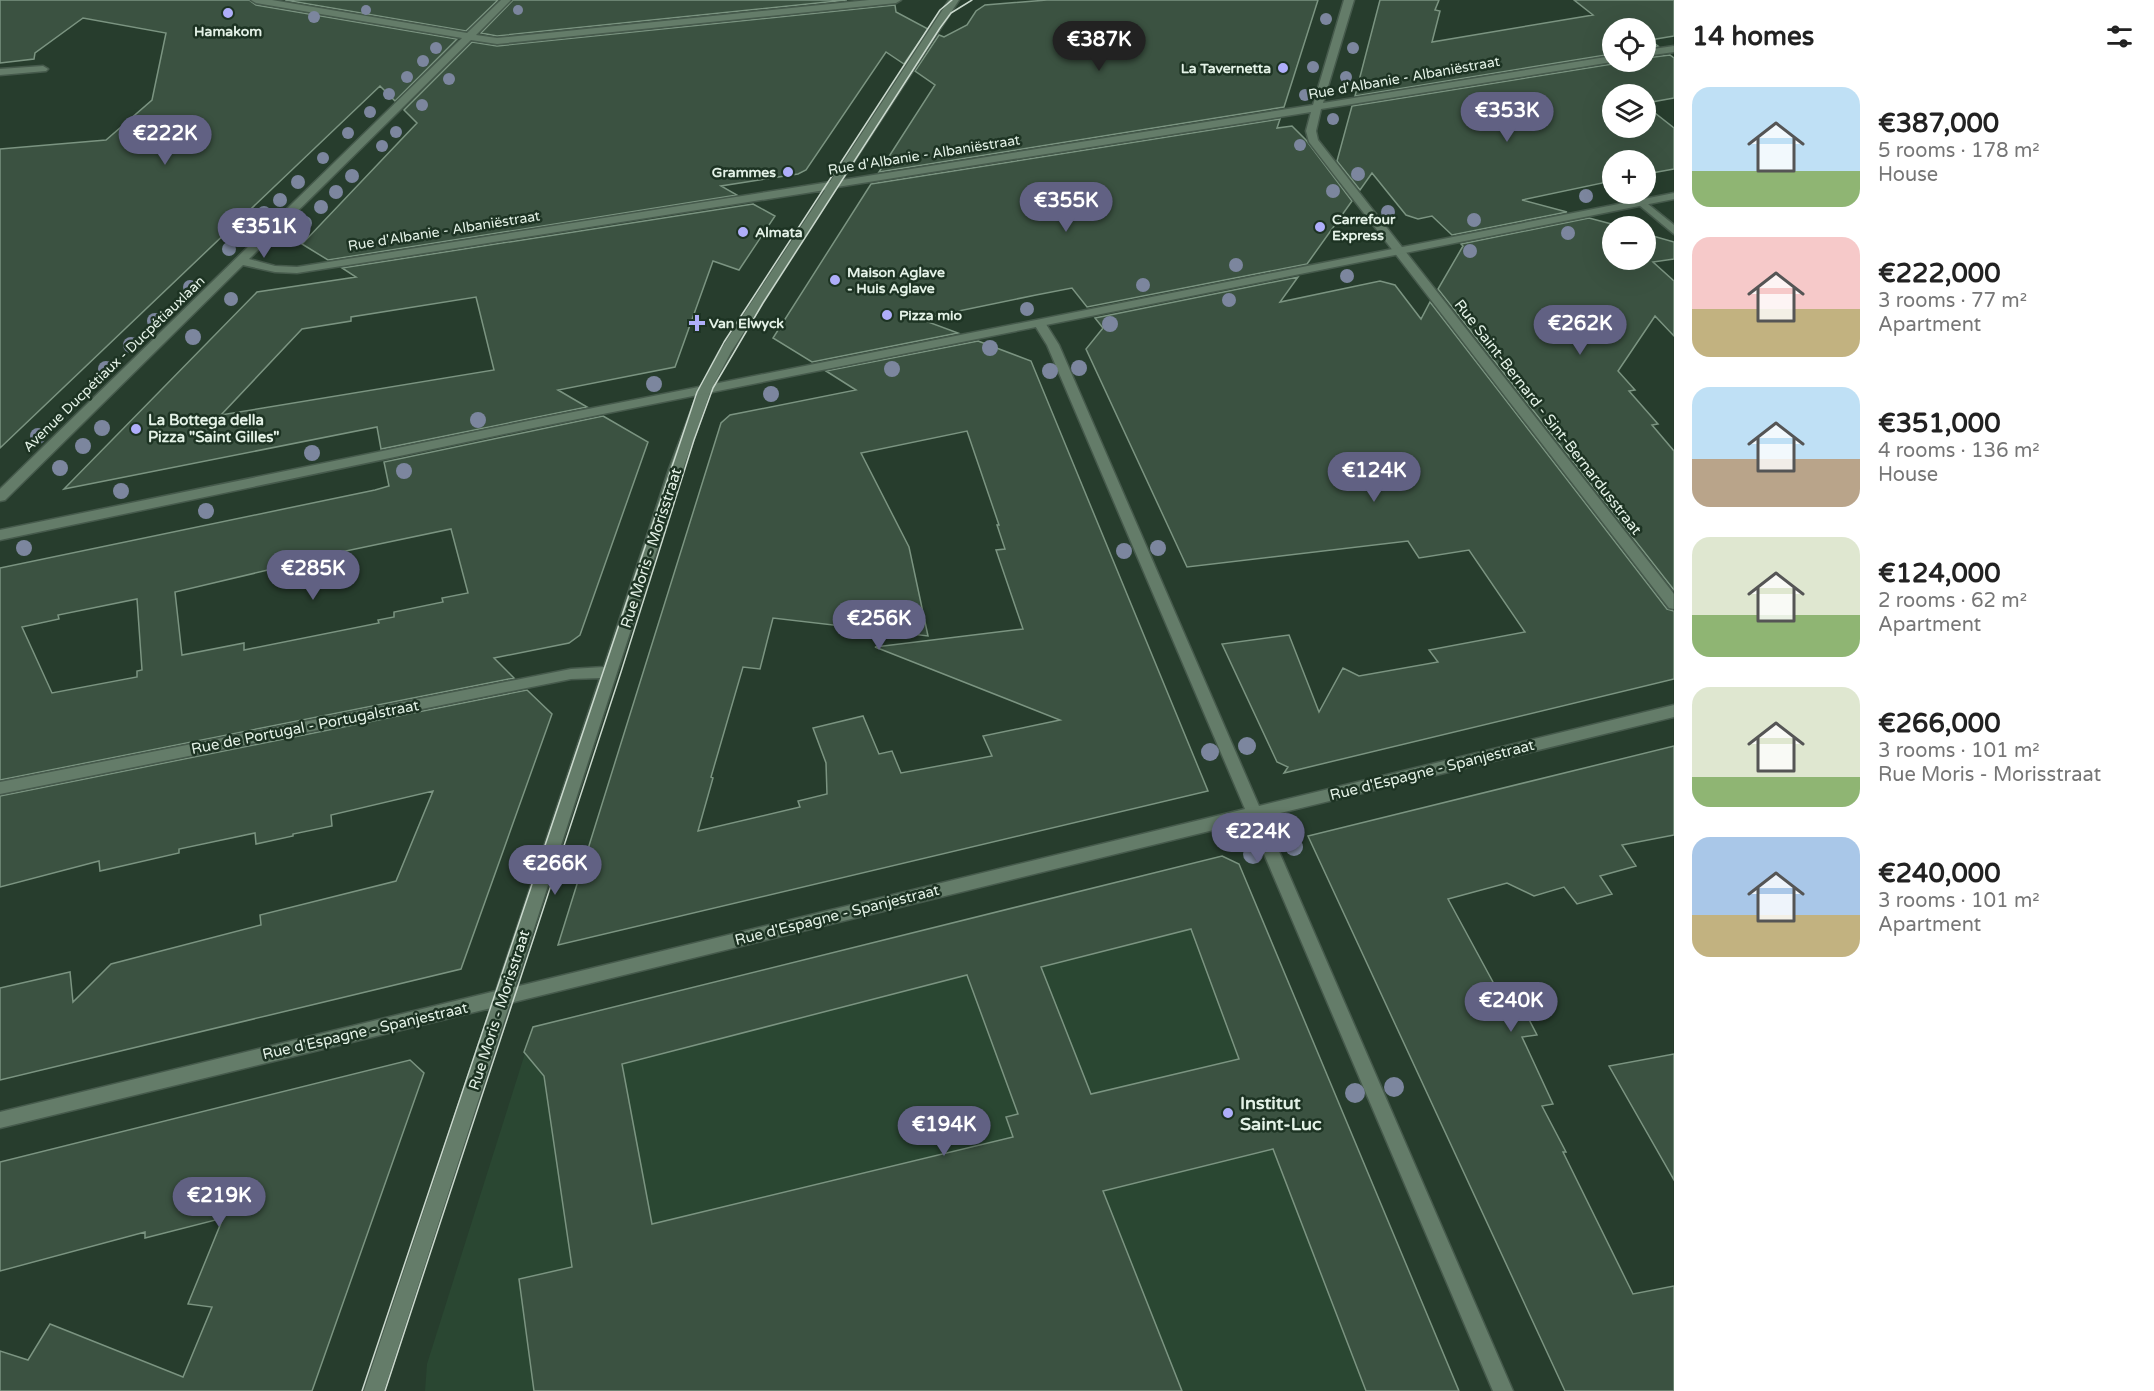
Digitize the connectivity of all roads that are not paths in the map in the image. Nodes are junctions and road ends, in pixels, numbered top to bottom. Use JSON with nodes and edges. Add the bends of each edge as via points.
{"nodes":[{"id":1,"x":256,"y":0,"type":"edge"},
{"id":2,"x":506,"y":0,"type":"edge"},
{"id":3,"x":896,"y":0,"type":"edge"},
{"id":4,"x":954,"y":0,"type":"edge"},
{"id":5,"x":1348,"y":0,"type":"edge"},
{"id":6,"x":470,"y":36,"type":"junction"},
{"id":7,"x":1674,"y":49,"type":"edge"},
{"id":8,"x":1656,"y":52,"type":"edge"},
{"id":9,"x":1602,"y":61,"type":"edge"},
{"id":10,"x":43,"y":69,"type":"dead end"},
{"id":11,"x":0,"y":72,"type":"edge"},
{"id":12,"x":1318,"y":107,"type":"junction"},
{"id":13,"x":832,"y":185,"type":"junction"},
{"id":14,"x":1674,"y":196,"type":"edge"},
{"id":15,"x":1656,"y":199,"type":"edge"},
{"id":16,"x":1633,"y":204,"type":"edge"},
{"id":17,"x":1645,"y":204,"type":"edge"},
{"id":18,"x":1674,"y":231,"type":"edge"},
{"id":19,"x":1397,"y":250,"type":"junction"},
{"id":20,"x":241,"y":261,"type":"junction"},
{"id":21,"x":1040,"y":324,"type":"junction"},
{"id":22,"x":705,"y":390,"type":"junction"},
{"id":23,"x":0,"y":497,"type":"edge"},
{"id":24,"x":0,"y":535,"type":"edge"},
{"id":25,"x":1674,"y":604,"type":"edge"},
{"id":26,"x":611,"y":672,"type":"junction"},
{"id":27,"x":1674,"y":711,"type":"edge"},
{"id":28,"x":0,"y":788,"type":"edge"},
{"id":29,"x":1256,"y":814,"type":"junction"},
{"id":30,"x":503,"y":998,"type":"junction"},
{"id":31,"x":0,"y":1120,"type":"edge"},
{"id":32,"x":374,"y":1391,"type":"edge"},
{"id":33,"x":1503,"y":1391,"type":"edge"}],
"edges":[{"from":1,"to":6,"type":"street"},
{"from":2,"to":6,"type":"street","name":"Avenue Ducpétiaux - Ducpétiauxlaan"},
{"from":3,"to":6,"type":"street","via":[[519,40]]},
{"from":4,"to":13,"type":"street","name":"Rue Moris - Morisstraat"},
{"from":5,"to":12,"type":"street","name":"Rue Saint-Bernard - Sint-Bernardusstraat"},
{"from":6,"to":20,"type":"street","name":"Avenue Ducpétiaux - Ducpétiauxlaan"},
{"from":7,"to":8,"type":"street"},
{"from":9,"to":12,"type":"street","name":"Rue d'Albanie - Albaniëstraat"},
{"from":10,"to":11,"type":"street"},
{"from":12,"to":13,"type":"street","name":"Rue d'Albanie - Albaniëstraat"},
{"from":12,"to":19,"type":"street","name":"Rue Saint-Bernard - Sint-Bernardusstraat","via":[[1311,131],[1313,140]]},
{"from":13,"to":20,"type":"street","name":"Rue d'Albanie - Albaniëstraat","via":[[297,270]]},
{"from":13,"to":22,"type":"street","name":"Rue Moris - Morisstraat","via":[[725,352]]},
{"from":14,"to":15,"type":"street"},
{"from":16,"to":19,"type":"street"},
{"from":17,"to":18,"type":"street"},
{"from":19,"to":21,"type":"street"},
{"from":19,"to":25,"type":"street","name":"Rue Saint-Bernard - Sint-Bernardusstraat"},
{"from":20,"to":23,"type":"street","name":"Avenue Ducpétiaux - Ducpétiauxlaan"},
{"from":21,"to":22,"type":"street"},
{"from":21,"to":29,"type":"street","via":[[1053,345]]},
{"from":22,"to":24,"type":"street"},
{"from":22,"to":26,"type":"street","name":"Rue Moris - Morisstraat"},
{"from":26,"to":28,"type":"street","name":"Rue de Portugal - Portugalstraat","via":[[571,674]]},
{"from":26,"to":30,"type":"street","name":"Rue Moris - Morisstraat"},
{"from":27,"to":29,"type":"street","name":"Rue d'Espagne - Spanjestraat"},
{"from":29,"to":30,"type":"street","name":"Rue d'Espagne - Spanjestraat"},
{"from":29,"to":33,"type":"street"},
{"from":30,"to":31,"type":"street","name":"Rue d'Espagne - Spanjestraat"},
{"from":30,"to":32,"type":"street","name":"Rue Moris - Morisstraat"}]}
